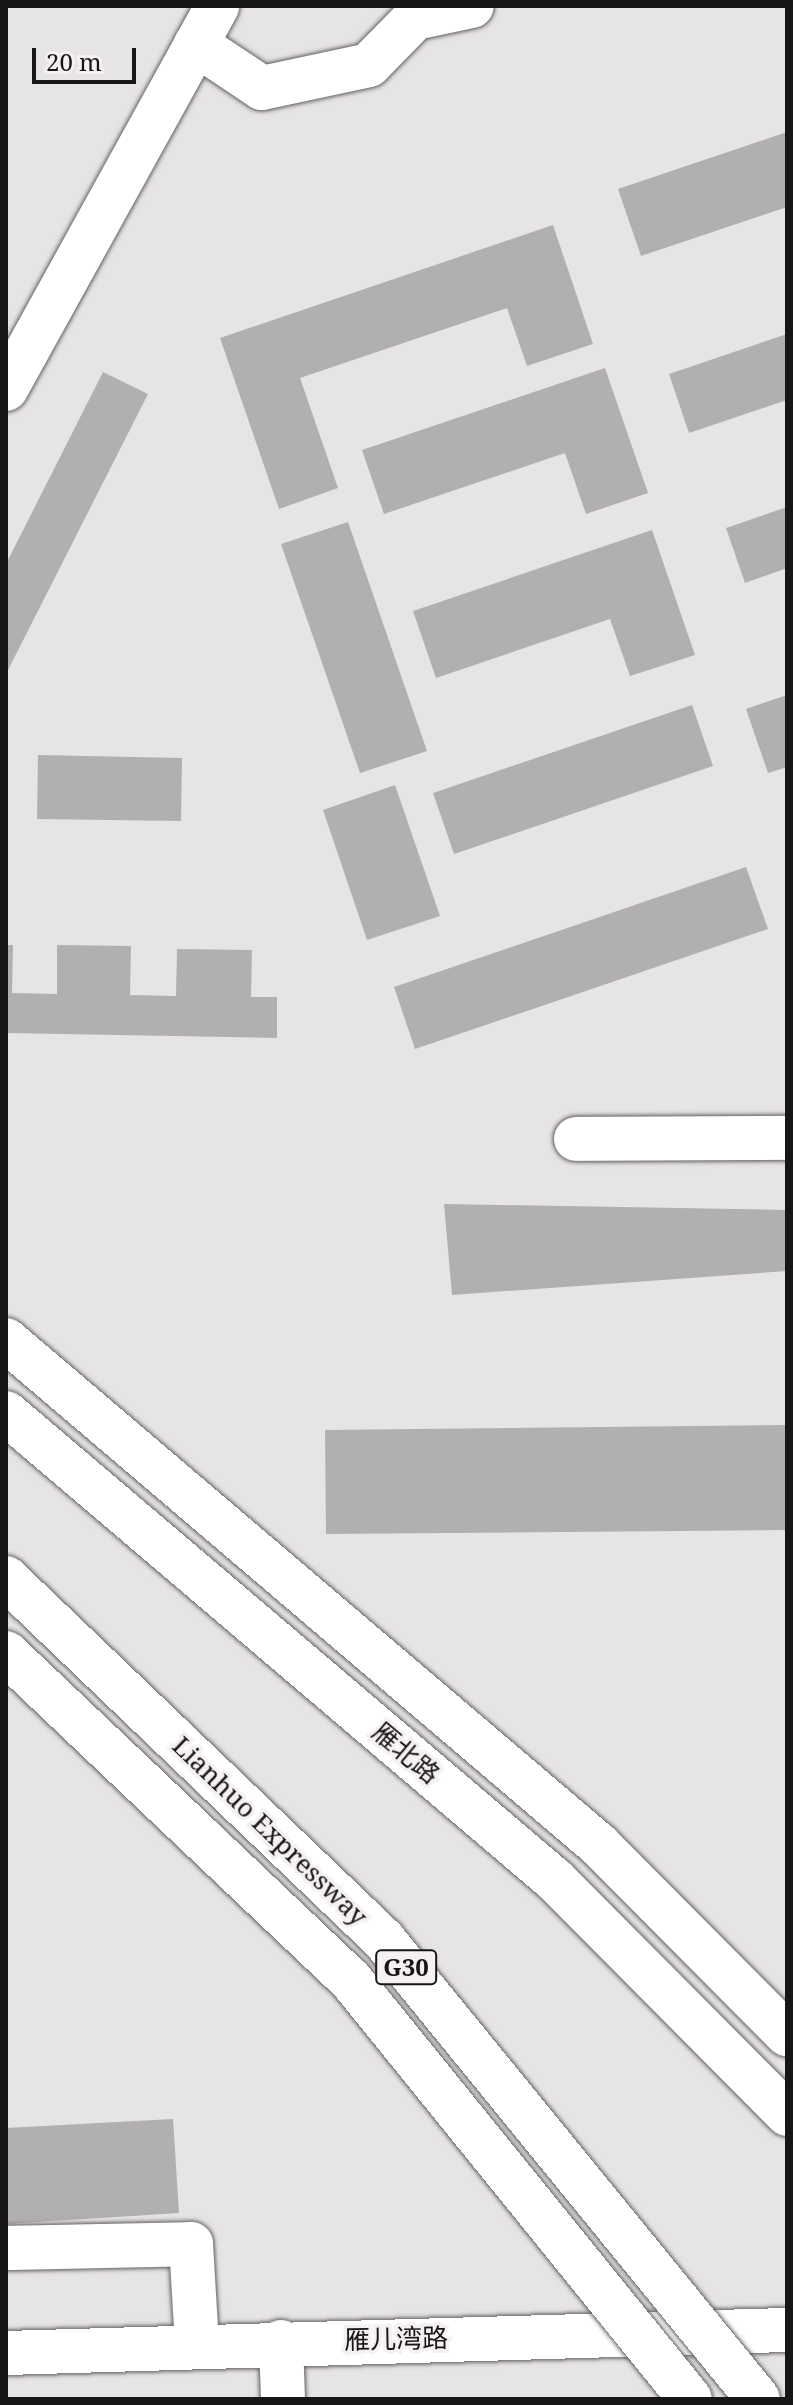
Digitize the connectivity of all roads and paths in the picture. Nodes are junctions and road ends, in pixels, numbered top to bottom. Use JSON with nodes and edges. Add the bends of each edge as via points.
{"nodes":[{"id":1,"x":217,"y":6,"type":"edge"},
{"id":2,"x":472,"y":6,"type":"edge"},
{"id":3,"x":196,"y":44,"type":"junction"},
{"id":4,"x":6,"y":389,"type":"edge"},
{"id":5,"x":787,"y":1138,"type":"edge"},
{"id":6,"x":576,"y":1139,"type":"dead end"},
{"id":7,"x":6,"y":1340,"type":"edge"},
{"id":8,"x":6,"y":1413,"type":"edge"},
{"id":9,"x":6,"y":1578,"type":"edge"},
{"id":10,"x":6,"y":1653,"type":"edge"},
{"id":11,"x":787,"y":2034,"type":"edge"},
{"id":12,"x":787,"y":2114,"type":"edge"},
{"id":13,"x":6,"y":2248,"type":"edge"},
{"id":14,"x":787,"y":2330,"type":"edge"},
{"id":15,"x":281,"y":2342,"type":"junction"},
{"id":16,"x":197,"y":2344,"type":"junction"},
{"id":17,"x":6,"y":2353,"type":"edge"},
{"id":18,"x":283,"y":2399,"type":"edge"},
{"id":19,"x":690,"y":2399,"type":"edge"},
{"id":20,"x":758,"y":2399,"type":"edge"}],
"edges":[{"from":1,"to":3,"type":"main road"},
{"from":2,"to":3,"type":"main road","via":[[415,18],[369,65],[262,88]]},
{"from":3,"to":4,"type":"main road"},
{"from":5,"to":6,"type":"main road"},
{"from":7,"to":11,"type":"main road","via":[[599,1845]]},
{"from":8,"to":12,"type":"main road","name":"雁北路","via":[[555,1880]]},
{"from":9,"to":20,"type":"main road","name":"Lianhuo Expressway","number":"G30","bridge":true,"via":[[383,1939]]},
{"from":10,"to":19,"type":"main road","name":"Lianhuo Expressway","number":"G30","bridge":true,"via":[[350,1979]]},
{"from":13,"to":16,"type":"main road","via":[[191,2244]]},
{"from":14,"to":15,"type":"main road","name":"雁儿湾路"},
{"from":15,"to":16,"type":"main road","name":"雁儿湾路"},
{"from":15,"to":18,"type":"main road"},
{"from":16,"to":17,"type":"main road","name":"雁儿湾路"}]}
